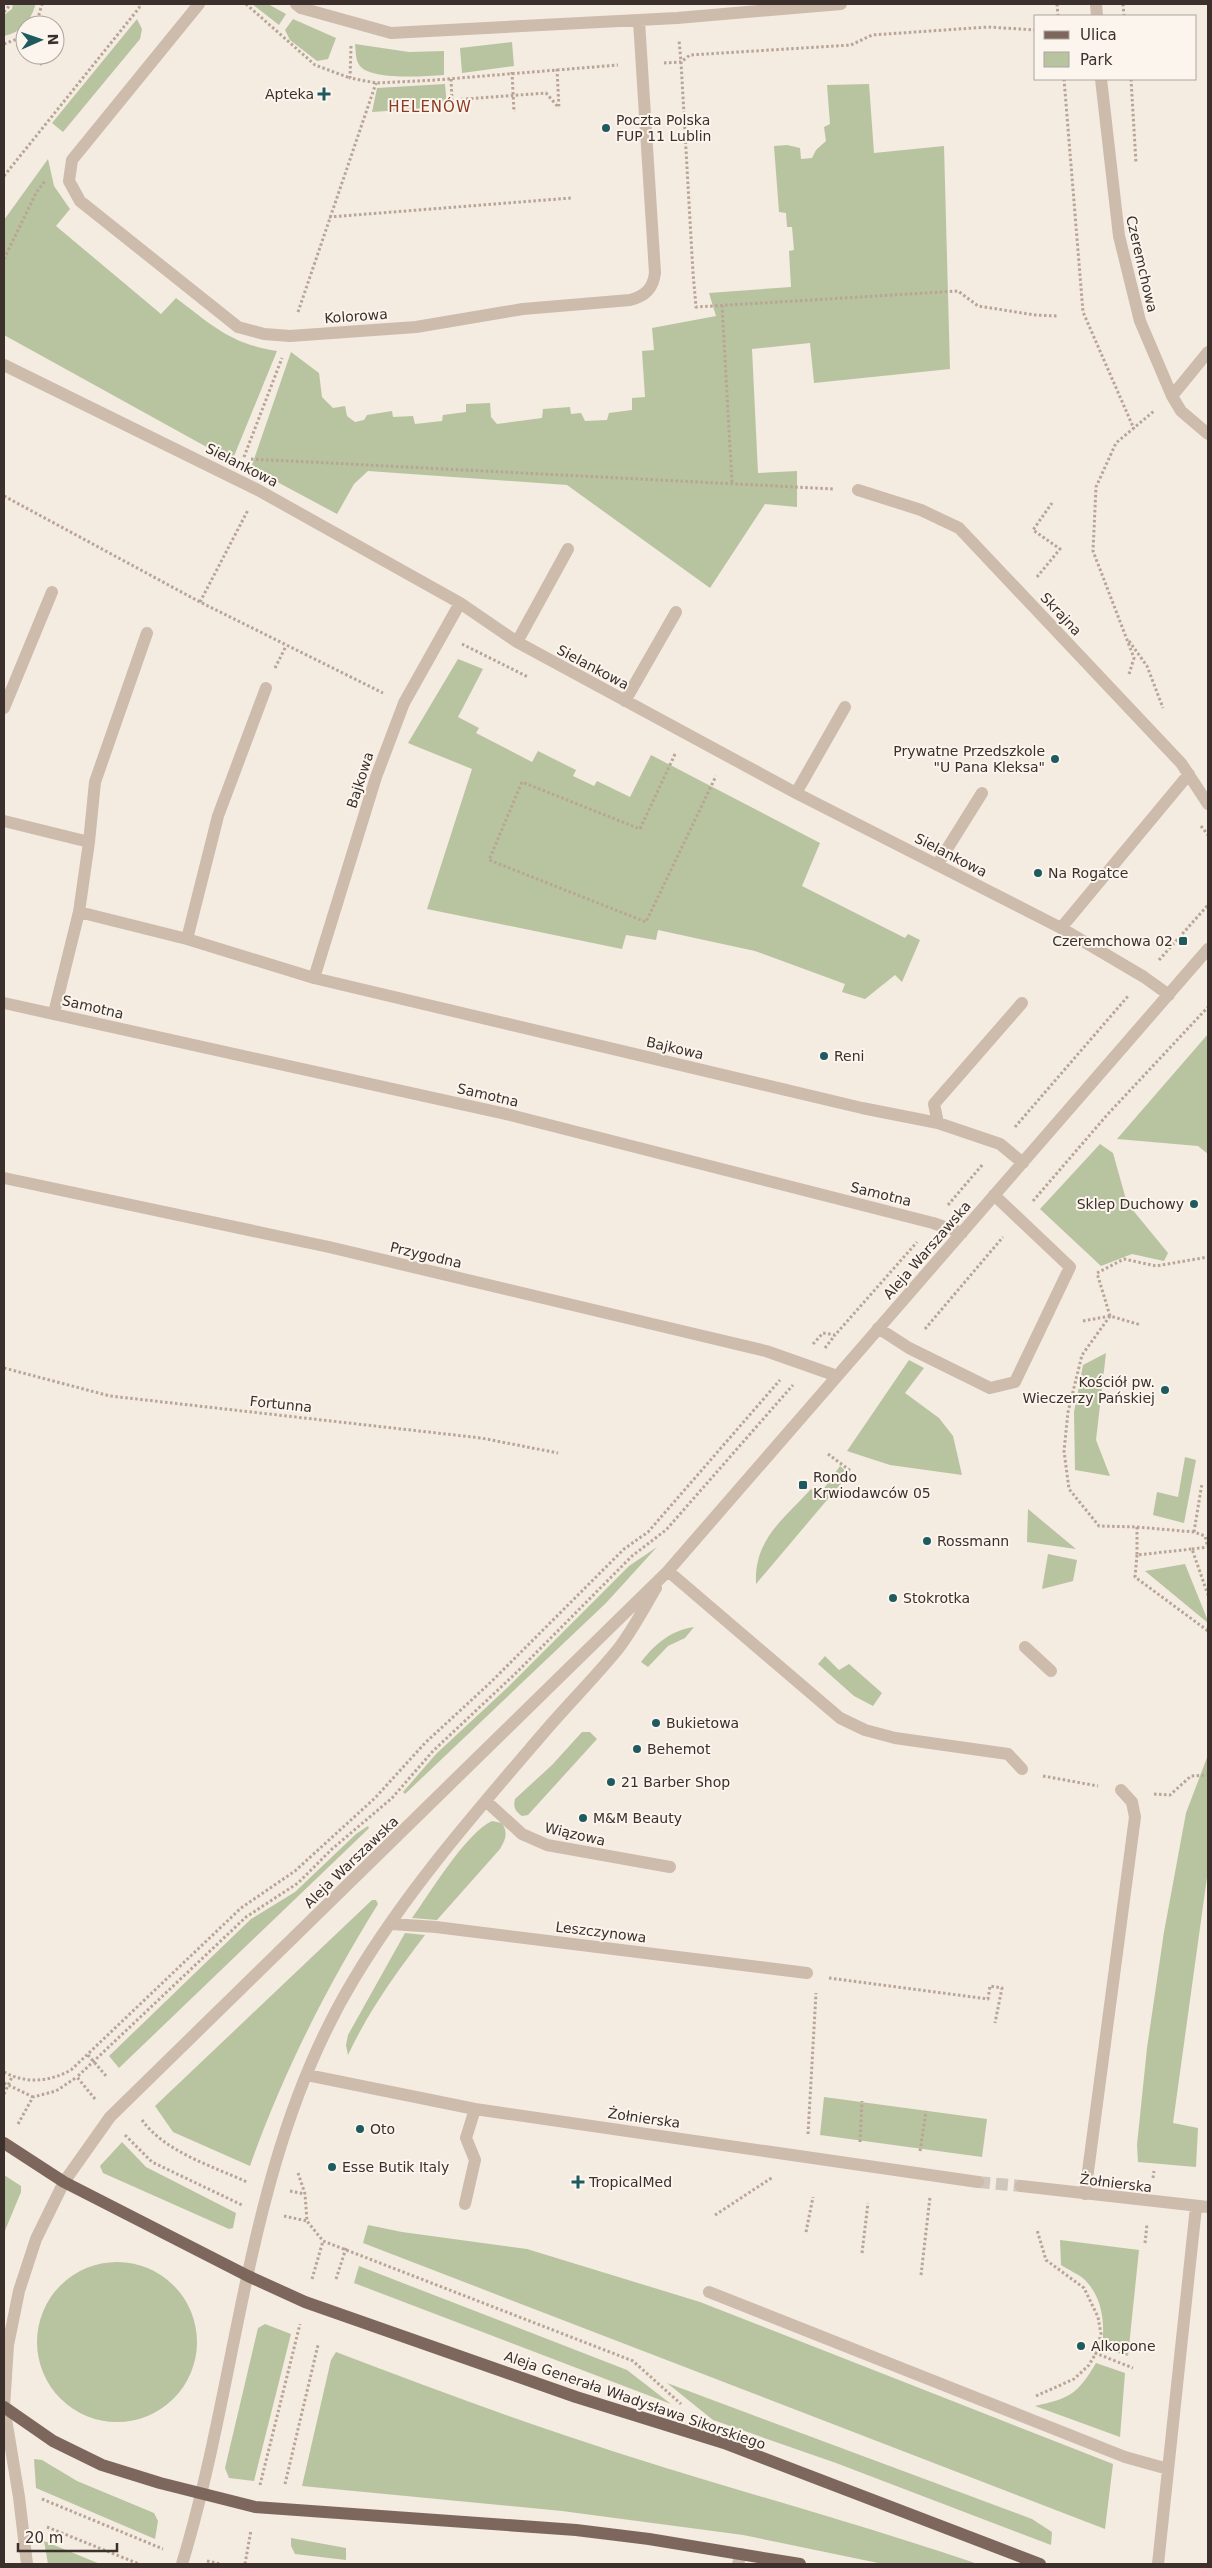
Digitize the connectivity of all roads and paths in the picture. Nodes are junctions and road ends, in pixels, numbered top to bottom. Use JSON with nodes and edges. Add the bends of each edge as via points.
{"nodes":[{"id":1,"x":11,"y":4,"type":"edge"},
{"id":2,"x":140,"y":4,"type":"edge"},
{"id":3,"x":199,"y":4,"type":"edge"},
{"id":4,"x":246,"y":4,"type":"edge"},
{"id":5,"x":296,"y":4,"type":"edge"},
{"id":6,"x":841,"y":4,"type":"edge"},
{"id":7,"x":4,"y":12,"type":"edge"},
{"id":8,"x":677,"y":18,"type":"junction"},
{"id":9,"x":639,"y":20,"type":"junction"},
{"id":10,"x":351,"y":23,"type":"junction"},
{"id":11,"x":1034,"y":30,"type":"edge"},
{"id":12,"x":681,"y":62,"type":"junction"},
{"id":13,"x":643,"y":63,"type":"junction"},
{"id":14,"x":557,"y":69,"type":"junction"},
{"id":15,"x":512,"y":72,"type":"junction"},
{"id":16,"x":350,"y":78,"type":"junction"},
{"id":17,"x":451,"y":78,"type":"junction"},
{"id":18,"x":1064,"y":80,"type":"edge"},
{"id":19,"x":1102,"y":80,"type":"edge"},
{"id":20,"x":1131,"y":80,"type":"edge"},
{"id":21,"x":376,"y":82,"type":"junction"},
{"id":22,"x":514,"y":96,"type":"junction"},
{"id":23,"x":514,"y":112,"type":"dead end"},
{"id":24,"x":1137,"y":169,"type":"dead end"},
{"id":25,"x":4,"y":176,"type":"edge"},
{"id":26,"x":48,"y":178,"type":"dead end"},
{"id":27,"x":571,"y":198,"type":"dead end"},
{"id":28,"x":329,"y":218,"type":"junction"},
{"id":29,"x":4,"y":259,"type":"edge"},
{"id":30,"x":722,"y":305,"type":"junction"},
{"id":31,"x":1058,"y":316,"type":"dead end"},
{"id":32,"x":290,"y":336,"type":"junction"},
{"id":33,"x":1208,"y":352,"type":"edge"},
{"id":34,"x":4,"y":365,"type":"edge"},
{"id":35,"x":1172,"y":396,"type":"junction"},
{"id":36,"x":1134,"y":429,"type":"junction"},
{"id":37,"x":1208,"y":434,"type":"edge"},
{"id":38,"x":243,"y":459,"type":"junction"},
{"id":39,"x":732,"y":483,"type":"junction"},
{"id":40,"x":258,"y":490,"type":"junction"},
{"id":41,"x":858,"y":490,"type":"joint"},
{"id":42,"x":4,"y":496,"type":"edge"},
{"id":43,"x":1052,"y":503,"type":"dead end"},
{"id":44,"x":568,"y":549,"type":"dead end"},
{"id":45,"x":52,"y":592,"type":"dead end"},
{"id":46,"x":1022,"y":595,"type":"junction"},
{"id":47,"x":200,"y":602,"type":"junction"},
{"id":48,"x":460,"y":603,"type":"junction"},
{"id":49,"x":676,"y":612,"type":"dead end"},
{"id":50,"x":147,"y":633,"type":"dead end"},
{"id":51,"x":517,"y":642,"type":"junction"},
{"id":52,"x":266,"y":688,"type":"dead end"},
{"id":53,"x":1121,"y":700,"type":"junction"},
{"id":54,"x":625,"y":701,"type":"junction"},
{"id":55,"x":404,"y":703,"type":"junction"},
{"id":56,"x":845,"y":707,"type":"dead end"},
{"id":57,"x":4,"y":708,"type":"edge"},
{"id":58,"x":686,"y":734,"type":"junction"},
{"id":59,"x":726,"y":756,"type":"junction"},
{"id":60,"x":1189,"y":774,"type":"junction"},
{"id":61,"x":982,"y":793,"type":"dead end"},
{"id":62,"x":796,"y":794,"type":"junction"},
{"id":63,"x":1208,"y":804,"type":"edge"},
{"id":64,"x":4,"y":821,"type":"edge"},
{"id":65,"x":90,"y":842,"type":"junction"},
{"id":66,"x":937,"y":865,"type":"junction"},
{"id":67,"x":1208,"y":905,"type":"edge"},
{"id":68,"x":79,"y":912,"type":"junction"},
{"id":69,"x":1061,"y":928,"type":"junction"},
{"id":70,"x":187,"y":940,"type":"junction"},
{"id":71,"x":1208,"y":949,"type":"edge"},
{"id":72,"x":1144,"y":977,"type":"junction"},
{"id":73,"x":314,"y":978,"type":"junction"},
{"id":74,"x":1168,"y":995,"type":"junction"},
{"id":75,"x":4,"y":1003,"type":"edge"},
{"id":76,"x":1022,"y":1003,"type":"dead end"},
{"id":77,"x":1208,"y":1007,"type":"edge"},
{"id":78,"x":54,"y":1013,"type":"junction"},
{"id":79,"x":938,"y":1123,"type":"junction"},
{"id":80,"x":1000,"y":1144,"type":"junction"},
{"id":81,"x":1023,"y":1162,"type":"junction"},
{"id":82,"x":4,"y":1178,"type":"edge"},
{"id":83,"x":994,"y":1195,"type":"junction"},
{"id":84,"x":1020,"y":1217,"type":"junction"},
{"id":85,"x":934,"y":1223,"type":"junction"},
{"id":86,"x":962,"y":1232,"type":"junction"},
{"id":87,"x":1208,"y":1257,"type":"edge"},
{"id":88,"x":1110,"y":1316,"type":"junction"},
{"id":89,"x":1083,"y":1321,"type":"dead end"},
{"id":90,"x":1141,"y":1325,"type":"dead end"},
{"id":91,"x":878,"y":1328,"type":"junction"},
{"id":92,"x":835,"y":1335,"type":"junction"},
{"id":93,"x":910,"y":1348,"type":"junction"},
{"id":94,"x":796,"y":1361,"type":"junction"},
{"id":95,"x":809,"y":1366,"type":"junction"},
{"id":96,"x":4,"y":1368,"type":"edge"},
{"id":97,"x":837,"y":1376,"type":"junction"},
{"id":98,"x":558,"y":1453,"type":"dead end"},
{"id":99,"x":828,"y":1454,"type":"dead end"},
{"id":100,"x":852,"y":1472,"type":"dead end"},
{"id":101,"x":1202,"y":1483,"type":"dead end"},
{"id":102,"x":1137,"y":1527,"type":"junction"},
{"id":103,"x":1194,"y":1532,"type":"junction"},
{"id":104,"x":1208,"y":1547,"type":"edge"},
{"id":105,"x":1192,"y":1549,"type":"junction"},
{"id":106,"x":1137,"y":1555,"type":"junction"},
{"id":107,"x":668,"y":1571,"type":"junction"},
{"id":108,"x":1208,"y":1595,"type":"edge"},
{"id":109,"x":1208,"y":1631,"type":"edge"},
{"id":110,"x":1025,"y":1647,"type":"dead end"},
{"id":111,"x":1051,"y":1671,"type":"dead end"},
{"id":112,"x":1022,"y":1769,"type":"dead end"},
{"id":113,"x":1037,"y":1775,"type":"dead end"},
{"id":114,"x":1208,"y":1775,"type":"edge"},
{"id":115,"x":1121,"y":1790,"type":"junction"},
{"id":116,"x":487,"y":1802,"type":"junction"},
{"id":117,"x":670,"y":1866,"type":"dead end"},
{"id":118,"x":390,"y":1924,"type":"junction"},
{"id":119,"x":807,"y":1973,"type":"dead end"},
{"id":120,"x":826,"y":1978,"type":"dead end"},
{"id":121,"x":816,"y":1986,"type":"dead end"},
{"id":122,"x":995,"y":2023,"type":"dead end"},
{"id":123,"x":88,"y":2055,"type":"junction"},
{"id":124,"x":94,"y":2062,"type":"junction"},
{"id":125,"x":4,"y":2072,"type":"edge"},
{"id":126,"x":307,"y":2075,"type":"junction"},
{"id":127,"x":12,"y":2077,"type":"junction"},
{"id":128,"x":108,"y":2077,"type":"dead end"},
{"id":129,"x":77,"y":2078,"type":"junction"},
{"id":130,"x":4,"y":2084,"type":"edge"},
{"id":131,"x":8,"y":2085,"type":"junction"},
{"id":132,"x":90,"y":2093,"type":"dead end"},
{"id":133,"x":4,"y":2094,"type":"edge"},
{"id":134,"x":33,"y":2097,"type":"junction"},
{"id":135,"x":862,"y":2102,"type":"dead end"},
{"id":136,"x":474,"y":2109,"type":"junction"},
{"id":137,"x":26,"y":2110,"type":"dead end"},
{"id":138,"x":926,"y":2110,"type":"dead end"},
{"id":139,"x":142,"y":2120,"type":"dead end"},
{"id":140,"x":808,"y":2134,"type":"dead end"},
{"id":141,"x":126,"y":2136,"type":"dead end"},
{"id":142,"x":4,"y":2143,"type":"edge"},
{"id":143,"x":860,"y":2143,"type":"dead end"},
{"id":144,"x":920,"y":2152,"type":"dead end"},
{"id":145,"x":780,"y":2172,"type":"dead end"},
{"id":146,"x":301,"y":2178,"type":"dead end"},
{"id":147,"x":64,"y":2182,"type":"junction"},
{"id":148,"x":247,"y":2182,"type":"dead end"},
{"id":149,"x":978,"y":2182,"type":"tunnel mouth"},
{"id":150,"x":1021,"y":2186,"type":"tunnel mouth"},
{"id":151,"x":931,"y":2189,"type":"dead end"},
{"id":152,"x":1085,"y":2194,"type":"junction"},
{"id":153,"x":814,"y":2197,"type":"dead end"},
{"id":154,"x":868,"y":2203,"type":"dead end"},
{"id":155,"x":240,"y":2204,"type":"dead end"},
{"id":156,"x":465,"y":2204,"type":"dead end"},
{"id":157,"x":1202,"y":2207,"type":"edge"},
{"id":158,"x":715,"y":2215,"type":"dead end"},
{"id":159,"x":282,"y":2216,"type":"dead end"},
{"id":160,"x":308,"y":2221,"type":"junction"},
{"id":161,"x":1037,"y":2230,"type":"dead end"},
{"id":162,"x":806,"y":2232,"type":"dead end"},
{"id":163,"x":324,"y":2241,"type":"junction"},
{"id":164,"x":346,"y":2248,"type":"junction"},
{"id":165,"x":862,"y":2253,"type":"dead end"},
{"id":166,"x":315,"y":2266,"type":"dead end"},
{"id":167,"x":920,"y":2275,"type":"dead end"},
{"id":168,"x":248,"y":2276,"type":"junction"},
{"id":169,"x":336,"y":2278,"type":"dead end"},
{"id":170,"x":709,"y":2292,"type":"dead end"},
{"id":171,"x":297,"y":2336,"type":"dead end"},
{"id":172,"x":318,"y":2345,"type":"dead end"},
{"id":173,"x":1090,"y":2351,"type":"dead end"},
{"id":174,"x":1096,"y":2353,"type":"junction"},
{"id":175,"x":633,"y":2361,"type":"dead end"},
{"id":176,"x":1133,"y":2368,"type":"dead end"},
{"id":177,"x":4,"y":2407,"type":"edge"},
{"id":178,"x":1011,"y":2412,"type":"junction"},
{"id":179,"x":1168,"y":2469,"type":"junction"},
{"id":180,"x":261,"y":2481,"type":"dead end"},
{"id":181,"x":285,"y":2484,"type":"dead end"},
{"id":182,"x":200,"y":2492,"type":"junction"},
{"id":183,"x":38,"y":2498,"type":"dead end"},
{"id":184,"x":42,"y":2525,"type":"dead end"},
{"id":185,"x":249,"y":2543,"type":"dead end"},
{"id":186,"x":153,"y":2546,"type":"dead end"},
{"id":187,"x":740,"y":2559,"type":"edge"},
{"id":188,"x":217,"y":2563,"type":"edge"},
{"id":189,"x":27,"y":2564,"type":"edge"},
{"id":190,"x":139,"y":2564,"type":"edge"},
{"id":191,"x":182,"y":2564,"type":"edge"},
{"id":192,"x":222,"y":2564,"type":"edge"},
{"id":193,"x":245,"y":2564,"type":"edge"},
{"id":194,"x":800,"y":2564,"type":"edge"},
{"id":195,"x":1040,"y":2564,"type":"edge"},
{"id":196,"x":1158,"y":2564,"type":"edge"}],
"edges":[{"from":1,"to":7,"type":"path"},
{"from":2,"to":25,"type":"path"},
{"from":3,"to":32,"type":"street","name":"Kolorowa","via":[[72,160],[69,181],[80,201],[238,327]]},
{"from":4,"to":16,"type":"path","via":[[315,65]]},
{"from":5,"to":10,"type":"street"},
{"from":6,"to":8,"type":"street"},
{"from":8,"to":9,"type":"street"},
{"from":8,"to":12,"type":"path"},
{"from":9,"to":10,"type":"street","via":[[390,33]]},
{"from":9,"to":13,"type":"street","name":"Kolorowa"},
{"from":10,"to":16,"type":"path"},
{"from":11,"to":12,"type":"path","via":[[988,27],[872,35],[851,45],[690,55]]},
{"from":12,"to":13,"type":"path"},
{"from":12,"to":30,"type":"path","via":[[696,307]]},
{"from":13,"to":14,"type":"path"},
{"from":13,"to":32,"type":"street","name":"Kolorowa","via":[[655,273],[654,284],[640,298],[522,310],[416,327]]},
{"from":14,"to":15,"type":"path"},
{"from":14,"to":22,"type":"path","via":[[559,108],[546,93]]},
{"from":15,"to":17,"type":"path"},
{"from":15,"to":22,"type":"path"},
{"from":16,"to":21,"type":"path"},
{"from":17,"to":21,"type":"path"},
{"from":17,"to":22,"type":"path","via":[[452,100]]},
{"from":18,"to":36,"type":"path","via":[[1083,312]]},
{"from":19,"to":35,"type":"street","name":"Czeremchowa","via":[[1113,198],[1126,273],[1140,322]]},
{"from":20,"to":24,"type":"path"},
{"from":21,"to":28,"type":"path"},
{"from":22,"to":23,"type":"path"},
{"from":26,"to":29,"type":"path","via":[[36,193]]},
{"from":27,"to":28,"type":"path"},
{"from":28,"to":32,"type":"path"},
{"from":30,"to":31,"type":"path","via":[[958,291],[978,306]]},
{"from":30,"to":39,"type":"path"},
{"from":32,"to":38,"type":"path"},
{"from":33,"to":35,"type":"street"},
{"from":34,"to":40,"type":"street","name":"Sielankowa"},
{"from":35,"to":36,"type":"path"},
{"from":35,"to":37,"type":"street","name":"Czeremchowa","via":[[1182,411]]},
{"from":36,"to":53,"type":"path","via":[[1116,443],[1096,487],[1093,551],[1134,658]]},
{"from":38,"to":39,"type":"path"},
{"from":38,"to":40,"type":"path","via":[[242,466],[263,478]]},
{"from":39,"to":41,"type":"path"},
{"from":40,"to":47,"type":"path"},
{"from":40,"to":48,"type":"street","name":"Sielankowa"},
{"from":41,"to":46,"type":"street","name":"Skrajna","via":[[921,510],[959,528]]},
{"from":42,"to":47,"type":"path"},
{"from":43,"to":46,"type":"path","via":[[1033,530],[1060,549]]},
{"from":44,"to":51,"type":"street"},
{"from":45,"to":57,"type":"street"},
{"from":46,"to":53,"type":"street","name":"Skrajna"},
{"from":47,"to":55,"type":"path"},
{"from":48,"to":51,"type":"street","name":"Sielankowa"},
{"from":48,"to":55,"type":"street","name":"Bajkowa"},
{"from":49,"to":54,"type":"street"},
{"from":50,"to":65,"type":"street","via":[[95,782]]},
{"from":51,"to":54,"type":"street","name":"Sielankowa"},
{"from":52,"to":70,"type":"street","via":[[218,816]]},
{"from":53,"to":60,"type":"street","name":"Skrajna"},
{"from":54,"to":58,"type":"street","name":"Sielankowa"},
{"from":55,"to":73,"type":"street","name":"Bajkowa","via":[[376,777]]},
{"from":56,"to":62,"type":"street"},
{"from":58,"to":59,"type":"street","name":"Sielankowa"},
{"from":58,"to":59,"type":"path","via":[[640,829],[522,782],[489,860],[646,922]]},
{"from":59,"to":62,"type":"street","name":"Sielankowa"},
{"from":60,"to":63,"type":"street","name":"Skrajna"},
{"from":60,"to":69,"type":"street"},
{"from":61,"to":66,"type":"street"},
{"from":62,"to":66,"type":"street","name":"Sielankowa"},
{"from":64,"to":65,"type":"street"},
{"from":65,"to":68,"type":"street"},
{"from":66,"to":69,"type":"street","name":"Sielankowa"},
{"from":67,"to":72,"type":"path"},
{"from":68,"to":70,"type":"street","name":"Bajkowa"},
{"from":68,"to":78,"type":"street"},
{"from":69,"to":72,"type":"street","name":"Sielankowa"},
{"from":70,"to":73,"type":"street","name":"Bajkowa"},
{"from":71,"to":74,"type":"street","name":"Aleja Warszawska"},
{"from":72,"to":74,"type":"street","name":"Sielankowa"},
{"from":72,"to":80,"type":"path"},
{"from":73,"to":79,"type":"street","name":"Bajkowa","via":[[862,1108]]},
{"from":74,"to":81,"type":"street","name":"Aleja Warszawska"},
{"from":75,"to":78,"type":"street","name":"Samotna"},
{"from":76,"to":79,"type":"street","via":[[934,1104]]},
{"from":77,"to":84,"type":"path","via":[[1107,1115]]},
{"from":78,"to":85,"type":"street","name":"Samotna","via":[[510,1115]]},
{"from":79,"to":80,"type":"street","name":"Bajkowa"},
{"from":80,"to":81,"type":"street","name":"Bajkowa"},
{"from":80,"to":85,"type":"path"},
{"from":81,"to":83,"type":"street","name":"Aleja Warszawska"},
{"from":82,"to":94,"type":"street","name":"Przygodna","via":[[329,1247],[766,1351]]},
{"from":83,"to":84,"type":"street"},
{"from":83,"to":86,"type":"street","name":"Aleja Warszawska"},
{"from":84,"to":93,"type":"path"},
{"from":84,"to":93,"type":"street","via":[[1070,1267],[1015,1382],[990,1388]]},
{"from":85,"to":86,"type":"street","name":"Samotna"},
{"from":85,"to":92,"type":"path"},
{"from":86,"to":91,"type":"street","name":"Aleja Warszawska"},
{"from":87,"to":88,"type":"path","via":[[1156,1266],[1124,1259],[1097,1273]]},
{"from":88,"to":89,"type":"path"},
{"from":88,"to":90,"type":"path"},
{"from":88,"to":102,"type":"path","via":[[1082,1355],[1068,1412],[1064,1451],[1069,1489],[1099,1526]]},
{"from":91,"to":93,"type":"street"},
{"from":91,"to":97,"type":"street","name":"Aleja Warszawska"},
{"from":92,"to":94,"type":"path","via":[[823,1333]]},
{"from":92,"to":95,"type":"path"},
{"from":94,"to":95,"type":"street","name":"Przygodna"},
{"from":94,"to":123,"type":"path","via":[[648,1532],[624,1549],[425,1743],[369,1804],[295,1871],[241,1908]]},
{"from":95,"to":97,"type":"street","name":"Przygodna"},
{"from":95,"to":124,"type":"path","via":[[666,1530],[632,1556],[433,1751],[392,1798],[298,1883],[246,1917]]},
{"from":96,"to":98,"type":"path","name":"Fortunna","via":[[110,1396],[481,1438]]},
{"from":97,"to":107,"type":"street","name":"Aleja Warszawska"},
{"from":99,"to":100,"type":"path"},
{"from":101,"to":103,"type":"path"},
{"from":102,"to":103,"type":"path"},
{"from":102,"to":106,"type":"path"},
{"from":103,"to":104,"type":"path","via":[[1205,1536]]},
{"from":104,"to":105,"type":"path"},
{"from":105,"to":106,"type":"path"},
{"from":105,"to":108,"type":"path"},
{"from":106,"to":109,"type":"path","via":[[1135,1577]]},
{"from":107,"to":112,"type":"street","via":[[840,1718],[895,1738],[1008,1754]]},
{"from":107,"to":116,"type":"street","name":"Aleja Warszawska","via":[[618,1648]]},
{"from":107,"to":147,"type":"street","name":"Aleja Warszawska","via":[[188,2039],[116,2112]]},
{"from":110,"to":111,"type":"street"},
{"from":113,"to":115,"type":"path"},
{"from":114,"to":115,"type":"path","via":[[1192,1776],[1170,1795]]},
{"from":115,"to":152,"type":"street","via":[[1132,1802],[1135,1817]]},
{"from":116,"to":117,"type":"street","name":"Wiązowa","via":[[522,1834],[547,1845]]},
{"from":116,"to":118,"type":"street","name":"Aleja Warszawska","via":[[415,1888]]},
{"from":118,"to":119,"type":"street","name":"Leszczynowa"},
{"from":118,"to":126,"type":"street","name":"Aleja Warszawska","via":[[353,1980]]},
{"from":120,"to":122,"type":"path","via":[[988,1999],[990,1986],[1002,1988]]},
{"from":121,"to":140,"type":"path"},
{"from":123,"to":124,"type":"path"},
{"from":123,"to":127,"type":"path","via":[[71,2070],[53,2078]]},
{"from":124,"to":128,"type":"path"},
{"from":124,"to":129,"type":"path"},
{"from":125,"to":127,"type":"path"},
{"from":126,"to":136,"type":"street","name":"Żołnierska"},
{"from":126,"to":168,"type":"street","name":"Aleja Warszawska","via":[[268,2187]]},
{"from":127,"to":131,"type":"path"},
{"from":129,"to":132,"type":"path"},
{"from":129,"to":134,"type":"path","via":[[56,2090]]},
{"from":130,"to":131,"type":"path"},
{"from":131,"to":133,"type":"path"},
{"from":131,"to":134,"type":"path"},
{"from":134,"to":137,"type":"path"},
{"from":135,"to":143,"type":"path"},
{"from":136,"to":149,"type":"street","name":"Żołnierska"},
{"from":136,"to":156,"type":"street","via":[[466,2138],[475,2160]]},
{"from":138,"to":144,"type":"path"},
{"from":139,"to":148,"type":"path","via":[[167,2144]]},
{"from":141,"to":155,"type":"path","via":[[152,2162]]},
{"from":142,"to":147,"type":"main road","name":"Aleja Generała Władysława Sikorskiego"},
{"from":145,"to":158,"type":"path"},
{"from":146,"to":160,"type":"path"},
{"from":147,"to":168,"type":"main road","name":"Aleja Generała Władysława Sikorskiego"},
{"from":147,"to":177,"type":"street","name":"Aleja Warszawska","via":[[36,2239],[19,2291],[8,2345]]},
{"from":150,"to":152,"type":"street","name":"Żołnierska"},
{"from":151,"to":167,"type":"path"},
{"from":152,"to":157,"type":"street","name":"Żołnierska"},
{"from":153,"to":162,"type":"path"},
{"from":154,"to":165,"type":"path"},
{"from":157,"to":179,"type":"street"},
{"from":159,"to":160,"type":"path"},
{"from":160,"to":163,"type":"path"},
{"from":161,"to":174,"type":"path","via":[[1046,2260],[1084,2288],[1098,2317],[1101,2334]]},
{"from":163,"to":164,"type":"path"},
{"from":163,"to":166,"type":"path"},
{"from":164,"to":169,"type":"path"},
{"from":164,"to":175,"type":"path"},
{"from":168,"to":182,"type":"street","name":"Aleja Warszawska"},
{"from":168,"to":195,"type":"main road","name":"Aleja Generała Władysława Sikorskiego","via":[[305,2302],[576,2397],[724,2443]]},
{"from":170,"to":178,"type":"street"},
{"from":171,"to":180,"type":"path"},
{"from":172,"to":181,"type":"path"},
{"from":173,"to":174,"type":"path"},
{"from":174,"to":176,"type":"path"},
{"from":174,"to":178,"type":"path","via":[[1074,2379],[1039,2394]]},
{"from":177,"to":182,"type":"main road","via":[[77,2454],[126,2473]]},
{"from":177,"to":189,"type":"street","name":"Aleja Warszawska"},
{"from":178,"to":179,"type":"street","via":[[1125,2457]]},
{"from":179,"to":196,"type":"street"},
{"from":182,"to":187,"type":"main road","via":[[255,2506],[576,2530]]},
{"from":182,"to":191,"type":"street","name":"Aleja Warszawska"},
{"from":183,"to":186,"type":"path"},
{"from":184,"to":190,"type":"path"},
{"from":185,"to":193,"type":"path"},
{"from":187,"to":194,"type":"main road"},
{"from":188,"to":192,"type":"path"}]}
